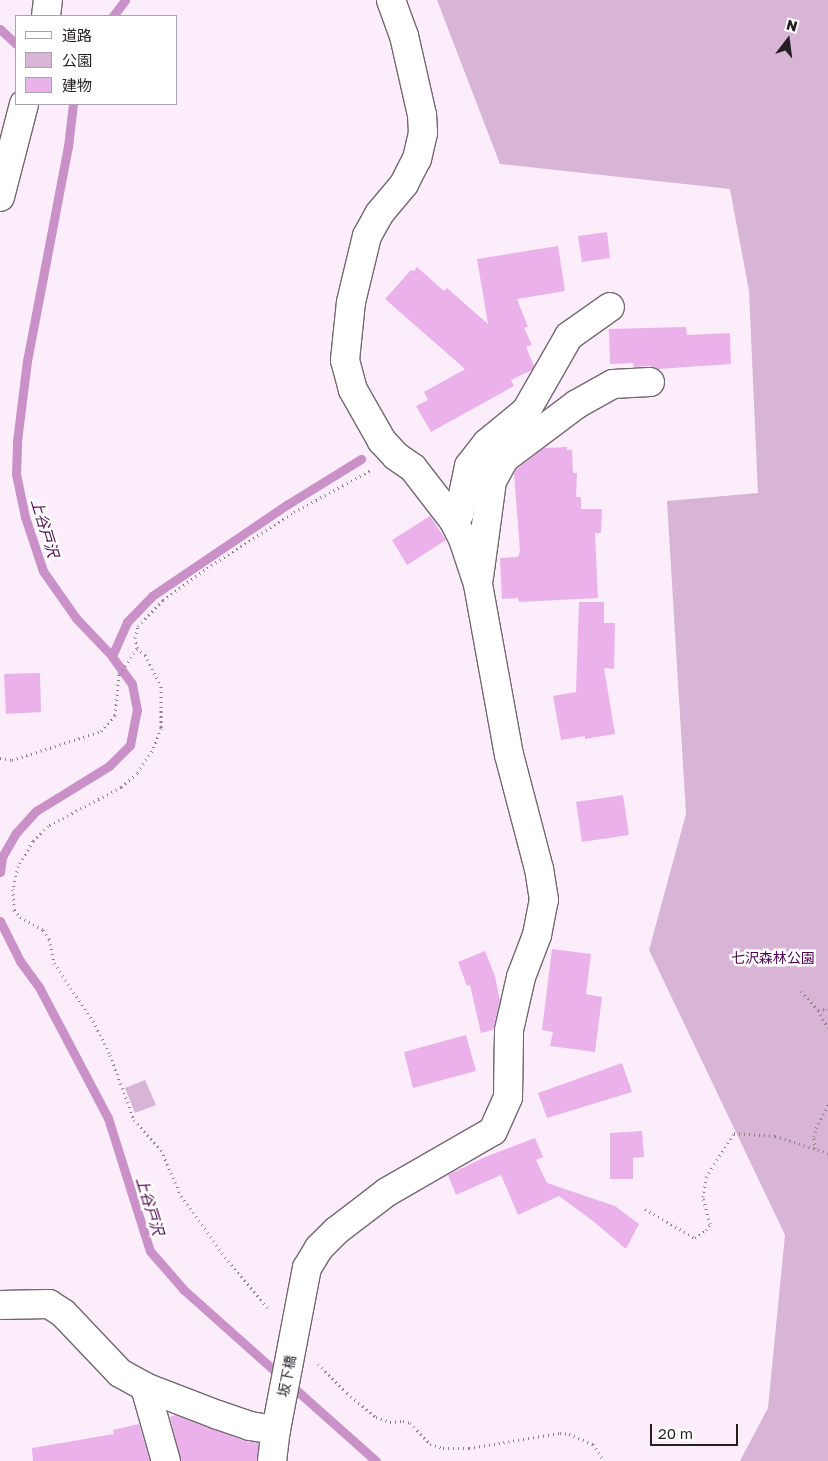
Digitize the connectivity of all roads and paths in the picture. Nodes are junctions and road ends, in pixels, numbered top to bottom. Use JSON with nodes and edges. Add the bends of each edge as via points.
{"nodes":[{"id":1,"x":48,"y":0,"type":"edge"},
{"id":2,"x":391,"y":0,"type":"edge"},
{"id":3,"x":46,"y":15,"type":"edge"},
{"id":4,"x":24,"y":105,"type":"edge"},
{"id":5,"x":0,"y":197,"type":"edge"},
{"id":6,"x":610,"y":307,"type":"dead end"},
{"id":7,"x":650,"y":382,"type":"dead end"},
{"id":8,"x":396,"y":456,"type":"junction"},
{"id":9,"x":454,"y":522,"type":"junction"},
{"id":10,"x":478,"y":584,"type":"junction"},
{"id":11,"x":137,"y":648,"type":"junction"},
{"id":12,"x":0,"y":758,"type":"edge"},
{"id":13,"x":801,"y":991,"type":"dead end"},
{"id":14,"x":818,"y":1010,"type":"junction"},
{"id":15,"x":828,"y":1011,"type":"edge"},
{"id":16,"x":828,"y":1028,"type":"edge"},
{"id":17,"x":828,"y":1104,"type":"edge"},
{"id":18,"x":815,"y":1149,"type":"junction"},
{"id":19,"x":828,"y":1153,"type":"edge"},
{"id":20,"x":645,"y":1209,"type":"dead end"},
{"id":21,"x":0,"y":1305,"type":"edge"},
{"id":22,"x":294,"y":1341,"type":"junction"},
{"id":23,"x":145,"y":1387,"type":"junction"},
{"id":24,"x":279,"y":1417,"type":"junction"},
{"id":25,"x":166,"y":1461,"type":"edge"},
{"id":26,"x":272,"y":1461,"type":"edge"},
{"id":27,"x":604,"y":1461,"type":"edge"}],
"edges":[{"from":1,"to":3,"type":"street"},
{"from":2,"to":8,"type":"street","via":[[404,36],[423,132],[417,159],[404,184],[379,214],[367,236],[351,302],[345,360],[353,390],[382,441]]},
{"from":4,"to":5,"type":"street"},
{"from":6,"to":9,"type":"street","via":[[569,336],[526,411],[487,443],[470,466],[459,514]]},
{"from":7,"to":10,"type":"street","via":[[613,384],[576,404],[505,458],[492,481]]},
{"from":8,"to":9,"type":"street","via":[[413,468]]},
{"from":8,"to":11,"type":"path","via":[[294,512],[170,595],[138,626]]},
{"from":9,"to":10,"type":"street"},
{"from":10,"to":22,"type":"street","name":"坂下橋","via":[[509,755],[544,900],[509,1030],[508,1097],[493,1131],[387,1192],[336,1230],[319,1248],[307,1268]]},
{"from":11,"to":12,"type":"path","via":[[119,674],[115,715],[101,730],[12,760]]},
{"from":11,"to":22,"type":"path","via":[[145,655],[161,686],[161,728],[152,751],[137,773],[121,787],[48,826],[33,841],[18,866],[13,889],[14,910],[43,930],[49,939],[54,963],[93,1021],[110,1055],[134,1120],[161,1150],[181,1196],[228,1261]]},
{"from":13,"to":14,"type":"path"},
{"from":14,"to":15,"type":"path"},
{"from":14,"to":16,"type":"path"},
{"from":17,"to":18,"type":"path","via":[[816,1128]]},
{"from":18,"to":19,"type":"path"},
{"from":18,"to":20,"type":"path","via":[[776,1136],[734,1133],[706,1178],[703,1197],[710,1224],[695,1238]]},
{"from":21,"to":23,"type":"street","via":[[49,1304],[63,1313],[120,1374]]},
{"from":22,"to":24,"type":"street","name":"坂下橋"},
{"from":22,"to":27,"type":"path","via":[[346,1393],[376,1417],[410,1424],[430,1444],[443,1448],[469,1448],[560,1433],[593,1444]]},
{"from":23,"to":24,"type":"street","via":[[242,1423]]},
{"from":23,"to":25,"type":"street"},
{"from":24,"to":26,"type":"street","name":"坂下橋"}]}
